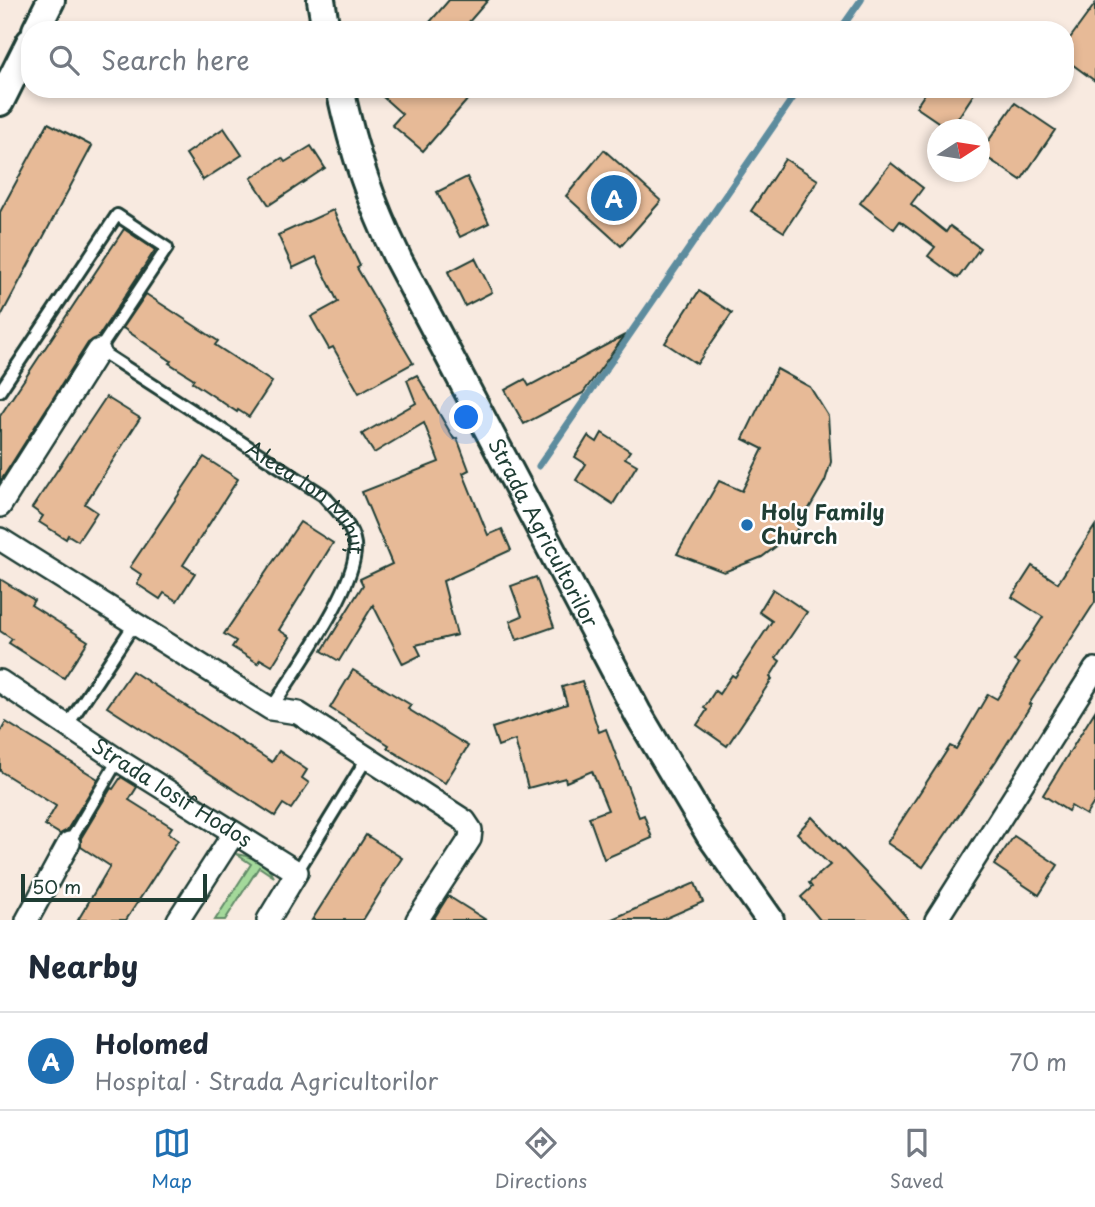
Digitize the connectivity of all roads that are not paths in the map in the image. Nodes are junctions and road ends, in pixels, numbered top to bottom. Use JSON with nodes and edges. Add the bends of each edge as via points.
{"nodes":[{"id":1,"x":51,"y":0,"type":"edge"},
{"id":2,"x":321,"y":0,"type":"edge"},
{"id":3,"x":40,"y":21,"type":"edge"},
{"id":4,"x":324,"y":21,"type":"edge"},
{"id":5,"x":21,"y":60,"type":"edge"},
{"id":6,"x":342,"y":98,"type":"edge"},
{"id":7,"x":0,"y":102,"type":"edge"},
{"id":8,"x":99,"y":350,"type":"junction"},
{"id":9,"x":0,"y":391,"type":"edge"},
{"id":10,"x":0,"y":506,"type":"edge"},
{"id":11,"x":0,"y":539,"type":"edge"},
{"id":12,"x":135,"y":623,"type":"junction"},
{"id":13,"x":1095,"y":668,"type":"edge"},
{"id":14,"x":0,"y":681,"type":"edge"},
{"id":15,"x":271,"y":709,"type":"junction"},
{"id":16,"x":67,"y":726,"type":"junction"},
{"id":17,"x":367,"y":758,"type":"junction"},
{"id":18,"x":118,"y":760,"type":"junction"},
{"id":19,"x":234,"y":833,"type":"junction"},
{"id":20,"x":69,"y":843,"type":"joint"},
{"id":21,"x":297,"y":873,"type":"junction"},
{"id":22,"x":27,"y":920,"type":"edge"},
{"id":23,"x":178,"y":920,"type":"edge"},
{"id":24,"x":268,"y":920,"type":"edge"},
{"id":25,"x":417,"y":920,"type":"edge"},
{"id":26,"x":770,"y":920,"type":"edge"},
{"id":27,"x":936,"y":920,"type":"edge"}],
"edges":[{"from":1,"to":3,"type":"street"},
{"from":2,"to":4,"type":"street"},
{"from":5,"to":7,"type":"street"},
{"from":6,"to":26,"type":"street","name":"Strada Agricultorilor","via":[[358,165],[398,260],[638,714],[710,835]]},
{"from":8,"to":9,"type":"lane","via":[[167,248],[117,215]]},
{"from":8,"to":10,"type":"street"},
{"from":8,"to":15,"type":"lane","name":"Aleea Ion Mihuț","via":[[323,495],[344,518],[355,543],[348,584]]},
{"from":11,"to":12,"type":"street"},
{"from":12,"to":15,"type":"street"},
{"from":12,"to":16,"type":"lane"},
{"from":13,"to":27,"type":"street"},
{"from":14,"to":16,"type":"street","name":"Strada Iosif Hodoș"},
{"from":15,"to":17,"type":"street","via":[[298,713]]},
{"from":16,"to":18,"type":"street","name":"Strada Iosif Hodoș"},
{"from":17,"to":21,"type":"lane"},
{"from":17,"to":25,"type":"street","via":[[465,821],[471,830],[470,839]]},
{"from":18,"to":19,"type":"street","name":"Strada Iosif Hodoș"},
{"from":18,"to":20,"type":"lane"},
{"from":19,"to":21,"type":"street","name":"Strada Iosif Hodoș"},
{"from":19,"to":23,"type":"street"},
{"from":20,"to":22,"type":"street"},
{"from":21,"to":24,"type":"street"}]}
